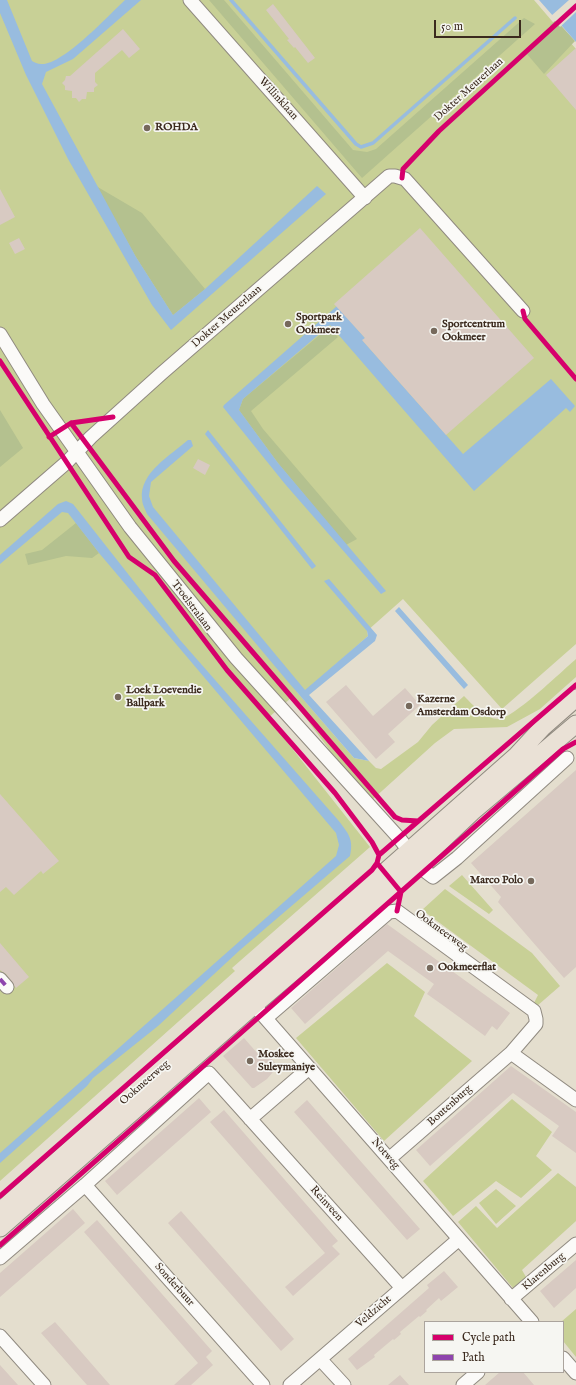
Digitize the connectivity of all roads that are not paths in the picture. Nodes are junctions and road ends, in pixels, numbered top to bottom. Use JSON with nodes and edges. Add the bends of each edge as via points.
{"nodes":[{"id":1,"x":190,"y":0,"type":"edge"},
{"id":2,"x":365,"y":198,"type":"junction"},
{"id":3,"x":523,"y":311,"type":"dead end"},
{"id":4,"x":0,"y":334,"type":"edge"},
{"id":5,"x":76,"y":452,"type":"junction"},
{"id":6,"x":0,"y":520,"type":"edge"},
{"id":7,"x":576,"y":698,"type":"edge"},
{"id":8,"x":576,"y":724,"type":"edge"},
{"id":9,"x":568,"y":758,"type":"dead end"},
{"id":10,"x":413,"y":857,"type":"junction"},
{"id":11,"x":254,"y":1005,"type":"junction"},
{"id":12,"x":534,"y":1011,"type":"joint"},
{"id":13,"x":266,"y":1018,"type":"junction"},
{"id":14,"x":511,"y":1053,"type":"junction"},
{"id":15,"x":309,"y":1068,"type":"junction"},
{"id":16,"x":576,"y":1100,"type":"edge"},
{"id":17,"x":250,"y":1119,"type":"junction"},
{"id":18,"x":389,"y":1159,"type":"junction"},
{"id":19,"x":85,"y":1185,"type":"junction"},
{"id":20,"x":0,"y":1211,"type":"edge"},
{"id":21,"x":0,"y":1228,"type":"edge"},
{"id":22,"x":459,"y":1239,"type":"junction"},
{"id":23,"x":576,"y":1244,"type":"edge"},
{"id":24,"x":0,"y":1258,"type":"edge"},
{"id":25,"x":402,"y":1288,"type":"junction"},
{"id":26,"x":512,"y":1299,"type":"junction"},
{"id":27,"x":531,"y":1321,"type":"edge"},
{"id":28,"x":0,"y":1336,"type":"edge"},
{"id":29,"x":320,"y":1359,"type":"junction"},
{"id":30,"x":564,"y":1359,"type":"edge"},
{"id":31,"x":477,"y":1373,"type":"edge"},
{"id":32,"x":576,"y":1373,"type":"edge"},
{"id":33,"x":44,"y":1385,"type":"edge"},
{"id":34,"x":263,"y":1385,"type":"edge"},
{"id":35,"x":290,"y":1385,"type":"edge"},
{"id":36,"x":344,"y":1385,"type":"edge"},
{"id":37,"x":463,"y":1385,"type":"edge"}],
"edges":[{"from":1,"to":2,"type":"street","name":"Willinklaan"},
{"from":2,"to":3,"type":"street","name":"Dokter Meurerlaan","via":[[389,176],[405,179]]},
{"from":2,"to":5,"type":"street","name":"Dokter Meurerlaan","via":[[162,373]]},
{"from":4,"to":5,"type":"street","name":"Troelstralaan"},
{"from":5,"to":6,"type":"street","name":"Dokter Meurerlaan"},
{"from":5,"to":10,"type":"street","name":"Troelstralaan","via":[[130,527],[236,658]]},
{"from":7,"to":10,"type":"main road","name":"Ookmeerweg","via":[[542,728]]},
{"from":8,"to":10,"type":"main road","name":"Ookmeerweg","via":[[460,822]]},
{"from":9,"to":10,"type":"street","via":[[433,877]]},
{"from":10,"to":11,"type":"main road","name":"Ookmeerweg","via":[[395,886]]},
{"from":10,"to":20,"type":"main road","name":"Ookmeerweg"},
{"from":11,"to":13,"type":"street","name":"Notweg"},
{"from":11,"to":21,"type":"main road","name":"Ookmeerweg"},
{"from":12,"to":13,"type":"street","name":"Ookmeerweg","via":[[397,911],[389,912]]},
{"from":12,"to":14,"type":"street","name":"Boutenburg","via":[[536,1024]]},
{"from":13,"to":15,"type":"street","name":"Notweg"},
{"from":14,"to":16,"type":"street"},
{"from":14,"to":18,"type":"street","name":"Boutenburg"},
{"from":15,"to":17,"type":"street"},
{"from":15,"to":18,"type":"street","name":"Notweg"},
{"from":17,"to":19,"type":"street","name":"Reinveen","via":[[209,1073]]},
{"from":17,"to":25,"type":"street","name":"Reinveen"},
{"from":18,"to":22,"type":"street","name":"Notweg"},
{"from":19,"to":24,"type":"street"},
{"from":19,"to":34,"type":"street","name":"Sonderbuur"},
{"from":22,"to":25,"type":"street","name":"Veldzicht"},
{"from":22,"to":26,"type":"street","name":"Notweg"},
{"from":23,"to":26,"type":"street","name":"Klarenburg"},
{"from":25,"to":29,"type":"street","name":"Veldzicht"},
{"from":26,"to":27,"type":"street","name":"Notweg"},
{"from":28,"to":33,"type":"street"},
{"from":29,"to":35,"type":"street","name":"Veldzicht"},
{"from":29,"to":36,"type":"street"},
{"from":30,"to":32,"type":"street"},
{"from":31,"to":37,"type":"street"}]}
